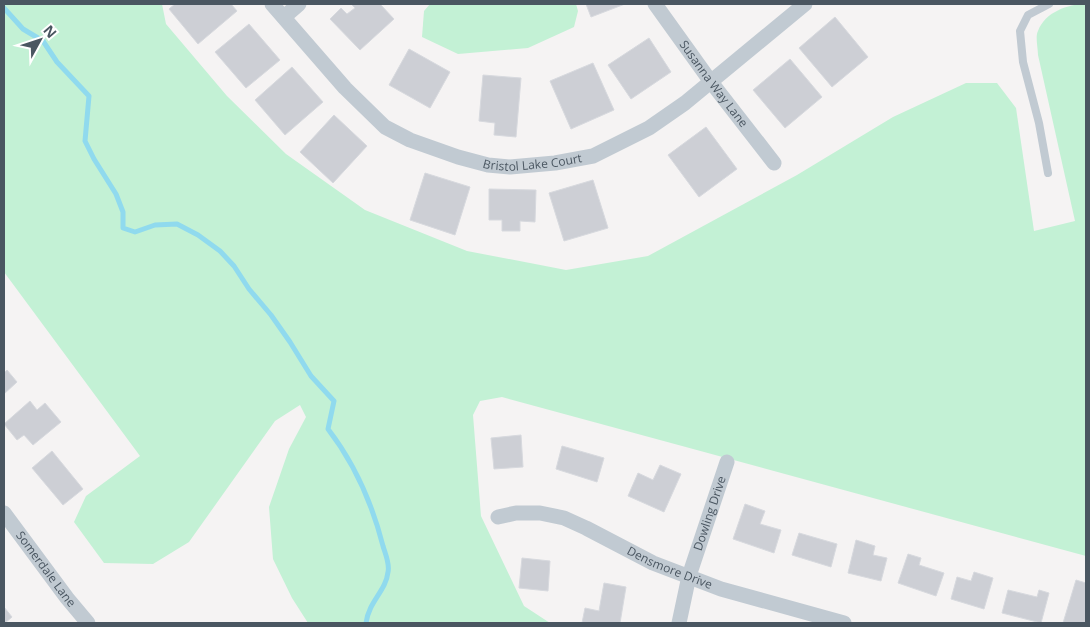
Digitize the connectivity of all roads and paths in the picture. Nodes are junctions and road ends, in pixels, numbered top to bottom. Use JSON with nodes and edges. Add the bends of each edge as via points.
{"nodes":[{"id":1,"x":272,"y":4,"type":"edge"},
{"id":2,"x":299,"y":4,"type":"edge"},
{"id":3,"x":655,"y":4,"type":"edge"},
{"id":4,"x":805,"y":4,"type":"edge"},
{"id":5,"x":1049,"y":4,"type":"edge"},
{"id":6,"x":284,"y":17,"type":"junction"},
{"id":7,"x":711,"y":82,"type":"junction"},
{"id":8,"x":774,"y":163,"type":"dead end"},
{"id":9,"x":1048,"y":173,"type":"dead end"},
{"id":10,"x":727,"y":462,"type":"dead end"},
{"id":11,"x":4,"y":513,"type":"edge"},
{"id":12,"x":498,"y":516,"type":"dead end"},
{"id":13,"x":689,"y":576,"type":"junction"},
{"id":14,"x":88,"y":623,"type":"edge"},
{"id":15,"x":680,"y":623,"type":"edge"},
{"id":16,"x":844,"y":623,"type":"edge"}],
"edges":[{"from":1,"to":6,"type":"street","name":"Bristol Lake Court"},
{"from":2,"to":6,"type":"street"},
{"from":3,"to":7,"type":"street","name":"Susanna Way Lane"},
{"from":4,"to":7,"type":"street","name":"Bristol Lake Court"},
{"from":5,"to":9,"type":"lane","via":[[1028,15],[1020,32]]},
{"from":6,"to":7,"type":"street","name":"Bristol Lake Court","via":[[344,88],[385,127],[410,140],[488,165],[510,167],[593,156],[648,128]]},
{"from":7,"to":8,"type":"street","name":"Susanna Way Lane"},
{"from":10,"to":13,"type":"street","name":"Dowling Drive"},
{"from":11,"to":14,"type":"street","name":"Somerdale Lane"},
{"from":12,"to":13,"type":"street","name":"Densmore Drive","via":[[540,513],[564,518],[653,563]]},
{"from":13,"to":15,"type":"street","name":"Dowling Drive"},
{"from":13,"to":16,"type":"street","name":"Densmore Drive","via":[[722,589]]}]}
